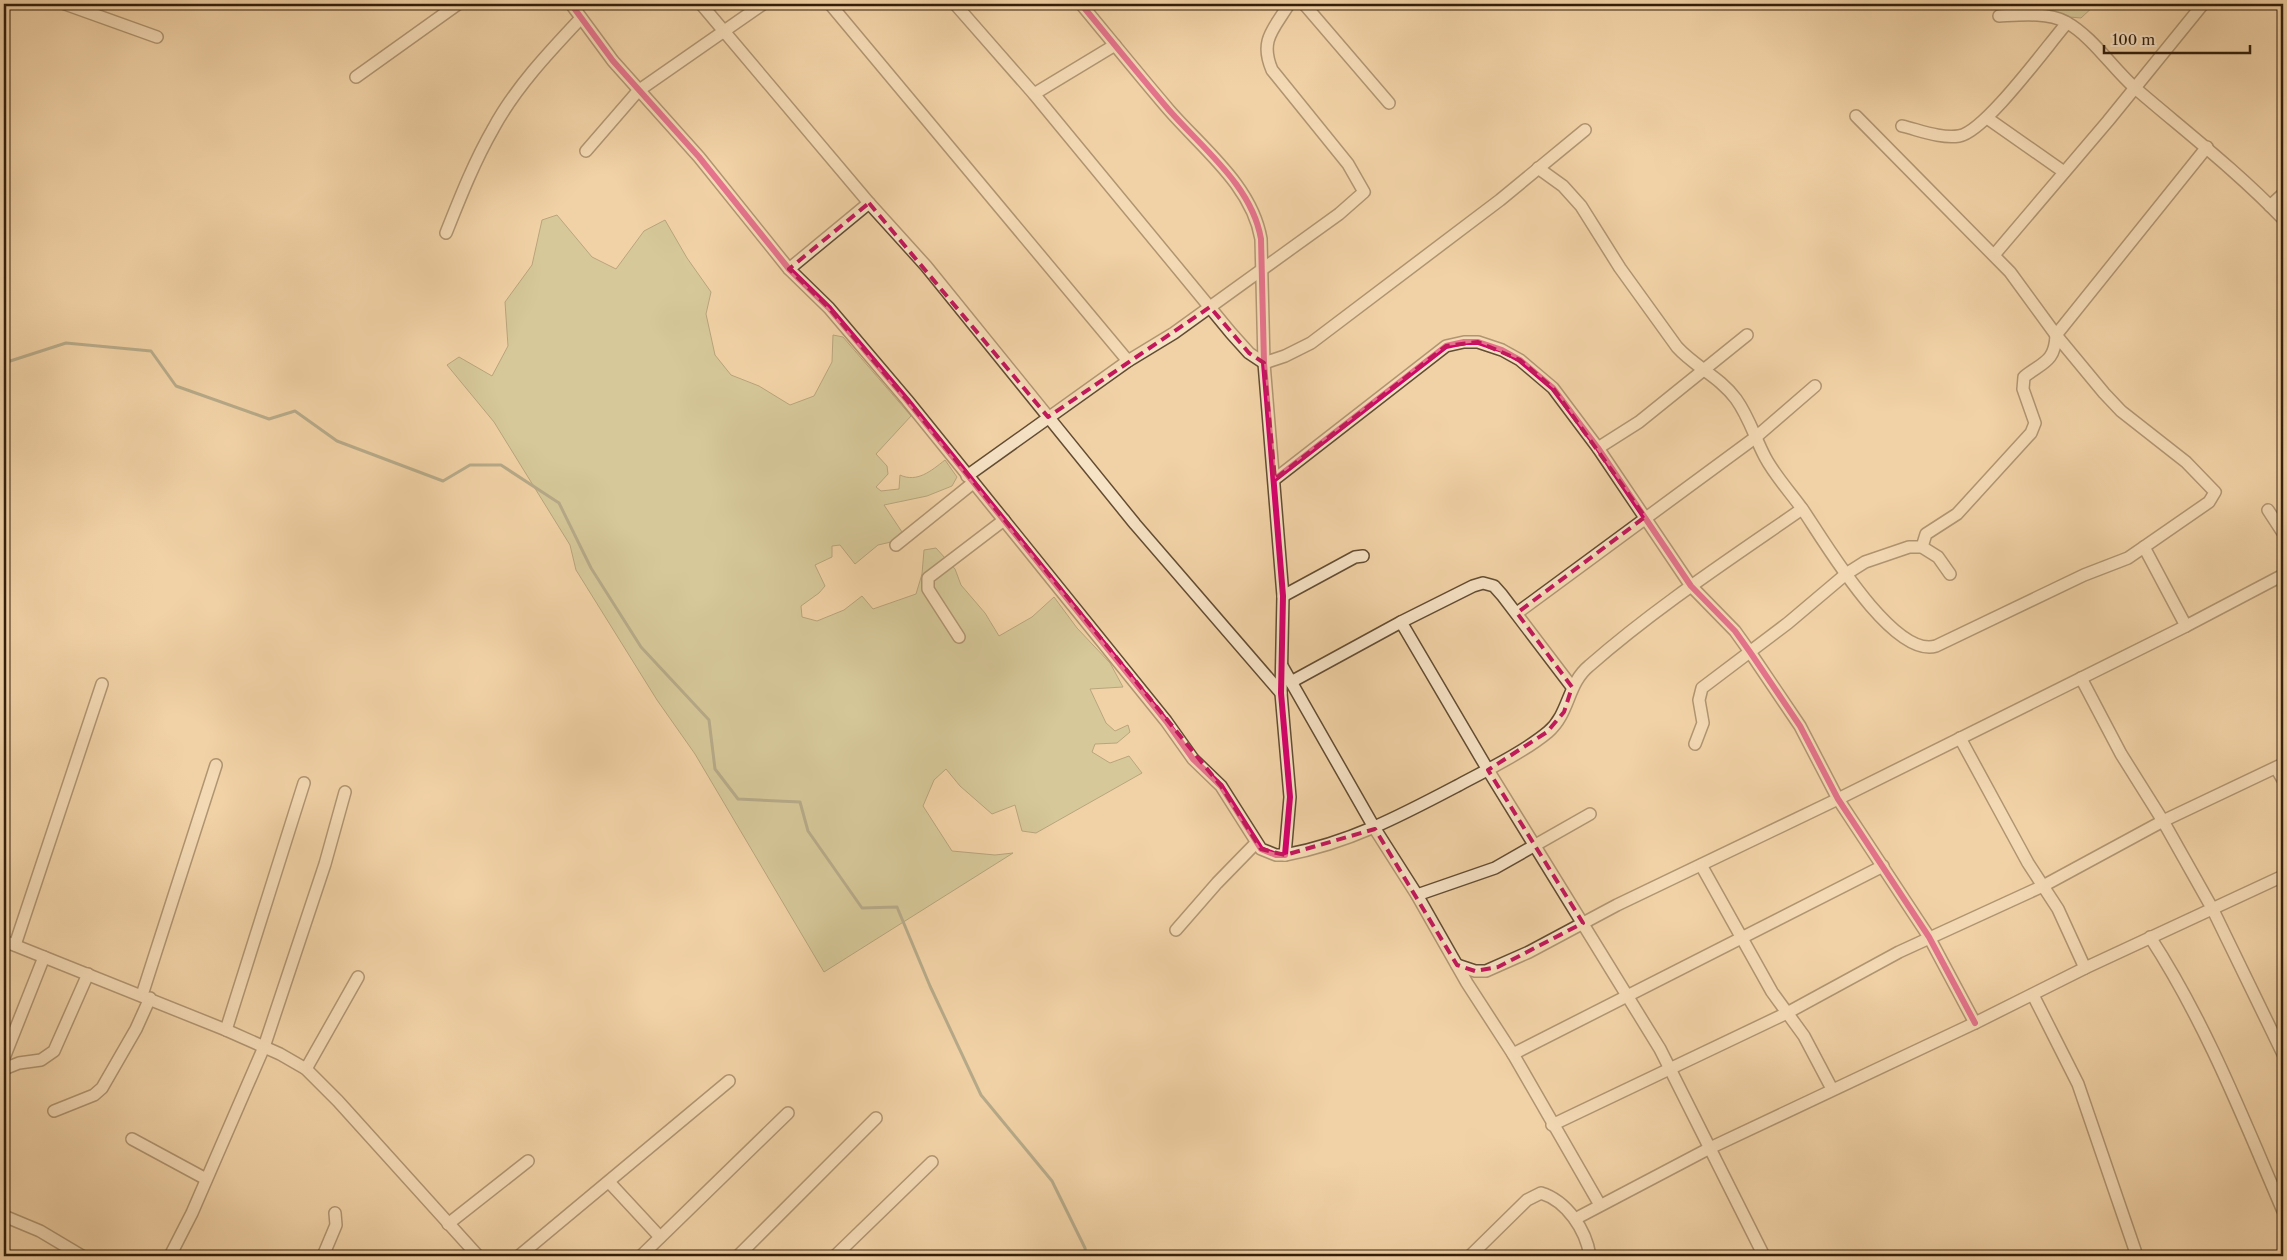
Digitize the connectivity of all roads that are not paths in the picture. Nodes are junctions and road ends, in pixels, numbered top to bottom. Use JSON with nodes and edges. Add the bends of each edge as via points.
{"nodes":[{"id":1,"x":65,"y":4,"type":"edge"},
{"id":2,"x":458,"y":4,"type":"edge"},
{"id":3,"x":571,"y":4,"type":"edge"},
{"id":4,"x":701,"y":4,"type":"edge"},
{"id":5,"x":763,"y":4,"type":"edge"},
{"id":6,"x":830,"y":4,"type":"edge"},
{"id":7,"x":955,"y":4,"type":"edge"},
{"id":8,"x":1081,"y":4,"type":"edge"},
{"id":9,"x":1289,"y":4,"type":"edge"},
{"id":10,"x":1304,"y":4,"type":"edge"},
{"id":11,"x":2203,"y":4,"type":"edge"},
{"id":12,"x":1999,"y":16,"type":"dead end"},
{"id":13,"x":581,"y":18,"type":"junction"},
{"id":14,"x":2067,"y":23,"type":"junction"},
{"id":15,"x":722,"y":30,"type":"junction"},
{"id":16,"x":157,"y":37,"type":"dead end"},
{"id":17,"x":1115,"y":45,"type":"junction"},
{"id":18,"x":356,"y":77,"type":"dead end"},
{"id":19,"x":2134,"y":87,"type":"junction"},
{"id":20,"x":638,"y":90,"type":"junction"},
{"id":21,"x":1034,"y":94,"type":"junction"},
{"id":22,"x":1389,"y":103,"type":"dead end"},
{"id":23,"x":1856,"y":116,"type":"dead end"},
{"id":24,"x":1987,"y":118,"type":"junction"},
{"id":25,"x":1902,"y":126,"type":"dead end"},
{"id":26,"x":1585,"y":130,"type":"dead end"},
{"id":27,"x":2207,"y":147,"type":"junction"},
{"id":28,"x":586,"y":151,"type":"dead end"},
{"id":29,"x":1538,"y":168,"type":"junction"},
{"id":30,"x":2064,"y":172,"type":"junction"},
{"id":31,"x":2283,"y":194,"type":"edge"},
{"id":32,"x":870,"y":203,"type":"junction"},
{"id":33,"x":2270,"y":206,"type":"junction"},
{"id":34,"x":2283,"y":219,"type":"edge"},
{"id":35,"x":446,"y":233,"type":"dead end"},
{"id":36,"x":1994,"y":255,"type":"junction"},
{"id":37,"x":790,"y":269,"type":"junction"},
{"id":38,"x":1260,"y":271,"type":"junction"},
{"id":39,"x":1210,"y":307,"type":"junction"},
{"id":40,"x":1748,"y":335,"type":"dead end"},
{"id":41,"x":2056,"y":335,"type":"junction"},
{"id":42,"x":1687,"y":359,"type":"junction"},
{"id":43,"x":1128,"y":361,"type":"junction"},
{"id":44,"x":1264,"y":363,"type":"junction"},
{"id":45,"x":1706,"y":370,"type":"junction"},
{"id":46,"x":1689,"y":380,"type":"junction"},
{"id":47,"x":1815,"y":386,"type":"dead end"},
{"id":48,"x":1048,"y":417,"type":"junction"},
{"id":49,"x":1756,"y":437,"type":"junction"},
{"id":50,"x":1598,"y":448,"type":"junction"},
{"id":51,"x":970,"y":479,"type":"junction"},
{"id":52,"x":1275,"y":479,"type":"junction"},
{"id":53,"x":1802,"y":509,"type":"junction"},
{"id":54,"x":2268,"y":510,"type":"dead end"},
{"id":55,"x":1645,"y":517,"type":"junction"},
{"id":56,"x":1004,"y":520,"type":"junction"},
{"id":57,"x":2283,"y":533,"type":"edge"},
{"id":58,"x":896,"y":545,"type":"dead end"},
{"id":59,"x":1922,"y":547,"type":"junction"},
{"id":60,"x":2144,"y":547,"type":"junction"},
{"id":61,"x":1363,"y":556,"type":"dead end"},
{"id":62,"x":1846,"y":574,"type":"junction"},
{"id":63,"x":1950,"y":574,"type":"dead end"},
{"id":64,"x":2283,"y":575,"type":"edge"},
{"id":65,"x":1691,"y":586,"type":"junction"},
{"id":66,"x":1283,"y":596,"type":"junction"},
{"id":67,"x":1517,"y":613,"type":"junction"},
{"id":68,"x":1401,"y":622,"type":"junction"},
{"id":69,"x":2186,"y":626,"type":"junction"},
{"id":70,"x":959,"y":637,"type":"dead end"},
{"id":71,"x":1750,"y":652,"type":"junction"},
{"id":72,"x":1282,"y":665,"type":"junction"},
{"id":73,"x":2081,"y":678,"type":"junction"},
{"id":74,"x":1291,"y":682,"type":"junction"},
{"id":75,"x":102,"y":684,"type":"dead end"},
{"id":76,"x":1572,"y":687,"type":"junction"},
{"id":77,"x":1281,"y":693,"type":"junction"},
{"id":78,"x":1960,"y":738,"type":"junction"},
{"id":79,"x":1695,"y":744,"type":"dead end"},
{"id":80,"x":216,"y":765,"type":"dead end"},
{"id":81,"x":2280,"y":766,"type":"edge"},
{"id":82,"x":1488,"y":770,"type":"junction"},
{"id":83,"x":2283,"y":780,"type":"edge"},
{"id":84,"x":304,"y":782,"type":"dead end"},
{"id":85,"x":345,"y":792,"type":"dead end"},
{"id":86,"x":1838,"y":799,"type":"junction"},
{"id":87,"x":1590,"y":814,"type":"dead end"},
{"id":88,"x":2163,"y":821,"type":"junction"},
{"id":89,"x":1375,"y":829,"type":"junction"},
{"id":90,"x":1256,"y":843,"type":"junction"},
{"id":91,"x":1534,"y":846,"type":"junction"},
{"id":92,"x":1285,"y":855,"type":"junction"},
{"id":93,"x":1700,"y":865,"type":"junction"},
{"id":94,"x":1882,"y":866,"type":"junction"},
{"id":95,"x":2283,"y":876,"type":"edge"},
{"id":96,"x":2043,"y":886,"type":"junction"},
{"id":97,"x":1417,"y":895,"type":"junction"},
{"id":98,"x":2212,"y":908,"type":"junction"},
{"id":99,"x":1583,"y":923,"type":"junction"},
{"id":100,"x":1176,"y":930,"type":"dead end"},
{"id":101,"x":1929,"y":938,"type":"junction"},
{"id":102,"x":2150,"y":938,"type":"junction"},
{"id":103,"x":1744,"y":939,"type":"junction"},
{"id":104,"x":9,"y":943,"type":"edge"},
{"id":105,"x":44,"y":958,"type":"junction"},
{"id":106,"x":1457,"y":966,"type":"junction"},
{"id":107,"x":2085,"y":968,"type":"junction"},
{"id":108,"x":88,"y":974,"type":"junction"},
{"id":109,"x":358,"y":977,"type":"dead end"},
{"id":110,"x":2033,"y":995,"type":"junction"},
{"id":111,"x":146,"y":996,"type":"junction"},
{"id":112,"x":1626,"y":996,"type":"junction"},
{"id":113,"x":1787,"y":1013,"type":"junction"},
{"id":114,"x":1975,"y":1023,"type":"junction"},
{"id":115,"x":226,"y":1030,"type":"junction"},
{"id":116,"x":264,"y":1046,"type":"junction"},
{"id":117,"x":1513,"y":1054,"type":"junction"},
{"id":118,"x":2283,"y":1054,"type":"edge"},
{"id":119,"x":4,"y":1058,"type":"edge"},
{"id":120,"x":4,"y":1069,"type":"edge"},
{"id":121,"x":306,"y":1069,"type":"junction"},
{"id":122,"x":1671,"y":1070,"type":"junction"},
{"id":123,"x":729,"y":1081,"type":"dead end"},
{"id":124,"x":1832,"y":1089,"type":"junction"},
{"id":125,"x":54,"y":1111,"type":"dead end"},
{"id":126,"x":788,"y":1113,"type":"dead end"},
{"id":127,"x":876,"y":1118,"type":"dead end"},
{"id":128,"x":1552,"y":1125,"type":"junction"},
{"id":129,"x":132,"y":1139,"type":"dead end"},
{"id":130,"x":1710,"y":1148,"type":"junction"},
{"id":131,"x":528,"y":1161,"type":"dead end"},
{"id":132,"x":932,"y":1162,"type":"dead end"},
{"id":133,"x":206,"y":1179,"type":"junction"},
{"id":134,"x":609,"y":1182,"type":"junction"},
{"id":135,"x":1600,"y":1205,"type":"junction"},
{"id":136,"x":2283,"y":1211,"type":"edge"},
{"id":137,"x":335,"y":1213,"type":"dead end"},
{"id":138,"x":4,"y":1216,"type":"edge"},
{"id":139,"x":1574,"y":1219,"type":"junction"},
{"id":140,"x":448,"y":1224,"type":"junction"},
{"id":141,"x":660,"y":1237,"type":"junction"},
{"id":142,"x":82,"y":1256,"type":"edge"},
{"id":143,"x":170,"y":1256,"type":"edge"},
{"id":144,"x":323,"y":1256,"type":"edge"},
{"id":145,"x":478,"y":1256,"type":"edge"},
{"id":146,"x":519,"y":1256,"type":"edge"},
{"id":147,"x":641,"y":1256,"type":"edge"},
{"id":148,"x":738,"y":1256,"type":"edge"},
{"id":149,"x":835,"y":1256,"type":"edge"},
{"id":150,"x":1470,"y":1256,"type":"edge"},
{"id":151,"x":1590,"y":1256,"type":"edge"},
{"id":152,"x":1764,"y":1256,"type":"edge"},
{"id":153,"x":2137,"y":1256,"type":"edge"}],
"edges":[{"from":1,"to":16,"type":"street"},
{"from":2,"to":18,"type":"street"},
{"from":3,"to":13,"type":"street"},
{"from":4,"to":15,"type":"street"},
{"from":5,"to":15,"type":"street"},
{"from":6,"to":43,"type":"street"},
{"from":7,"to":21,"type":"street"},
{"from":8,"to":17,"type":"street"},
{"from":9,"to":38,"type":"street","via":[[1266,44],[1266,56],[1272,70],[1348,164],[1364,192]]},
{"from":10,"to":22,"type":"street"},
{"from":11,"to":19,"type":"street"},
{"from":12,"to":14,"type":"street","via":[[2054,17]]},
{"from":13,"to":20,"type":"street"},
{"from":13,"to":35,"type":"street","via":[[545,58],[493,128]]},
{"from":14,"to":19,"type":"street"},
{"from":14,"to":24,"type":"street"},
{"from":15,"to":20,"type":"street"},
{"from":15,"to":32,"type":"street"},
{"from":17,"to":21,"type":"street"},
{"from":17,"to":38,"type":"street","via":[[1243,193],[1258,221]]},
{"from":19,"to":27,"type":"street"},
{"from":19,"to":30,"type":"street"},
{"from":20,"to":28,"type":"street"},
{"from":20,"to":37,"type":"street","via":[[699,157]]},
{"from":21,"to":39,"type":"street"},
{"from":23,"to":36,"type":"street"},
{"from":24,"to":25,"type":"street","via":[[1968,133],[1957,136]]},
{"from":24,"to":30,"type":"street"},
{"from":26,"to":29,"type":"street"},
{"from":27,"to":33,"type":"street"},
{"from":27,"to":41,"type":"street"},
{"from":29,"to":42,"type":"street","via":[[1563,186],[1581,206],[1620,268]]},
{"from":29,"to":44,"type":"street","via":[[1311,343]]},
{"from":30,"to":36,"type":"street"},
{"from":31,"to":33,"type":"street"},
{"from":32,"to":37,"type":"street"},
{"from":32,"to":48,"type":"street","via":[[926,266]]},
{"from":33,"to":34,"type":"street"},
{"from":36,"to":41,"type":"street"},
{"from":37,"to":51,"type":"street","via":[[829,308]]},
{"from":38,"to":39,"type":"street"},
{"from":38,"to":44,"type":"street"},
{"from":39,"to":43,"type":"street"},
{"from":39,"to":44,"type":"street","via":[[1249,353]]},
{"from":40,"to":45,"type":"street"},
{"from":41,"to":59,"type":"street","via":[[2054,352],[2022,382],[2034,415],[2034,428],[1957,514],[1926,534]]},
{"from":41,"to":60,"type":"street","via":[[2121,411],[2186,462],[2215,492],[2209,502]]},
{"from":42,"to":45,"type":"street"},
{"from":42,"to":46,"type":"street"},
{"from":43,"to":48,"type":"street"},
{"from":44,"to":52,"type":"street"},
{"from":45,"to":46,"type":"street"},
{"from":45,"to":49,"type":"street","via":[[1736,400]]},
{"from":46,"to":50,"type":"street","via":[[1639,422]]},
{"from":47,"to":49,"type":"street"},
{"from":48,"to":51,"type":"street"},
{"from":48,"to":77,"type":"street"},
{"from":49,"to":53,"type":"street","via":[[1766,458]]},
{"from":49,"to":55,"type":"street"},
{"from":50,"to":52,"type":"street","via":[[1553,388],[1520,360],[1486,344],[1464,342],[1446,346]]},
{"from":50,"to":55,"type":"street"},
{"from":51,"to":56,"type":"street"},
{"from":51,"to":58,"type":"street"},
{"from":52,"to":66,"type":"street"},
{"from":53,"to":62,"type":"street"},
{"from":53,"to":65,"type":"street"},
{"from":54,"to":57,"type":"street"},
{"from":55,"to":65,"type":"street"},
{"from":55,"to":67,"type":"street"},
{"from":56,"to":70,"type":"street","via":[[928,578],[928,588]]},
{"from":56,"to":90,"type":"street","via":[[1154,706],[1183,748],[1221,786]]},
{"from":59,"to":62,"type":"street","via":[[1909,547],[1865,562]]},
{"from":59,"to":63,"type":"street","via":[[1938,557]]},
{"from":60,"to":62,"type":"street","via":[[2128,558],[2084,575],[1927,649],[1906,639],[1888,624]]},
{"from":60,"to":69,"type":"street"},
{"from":61,"to":66,"type":"street"},
{"from":62,"to":71,"type":"street"},
{"from":64,"to":69,"type":"street"},
{"from":65,"to":71,"type":"street","via":[[1735,631]]},
{"from":65,"to":76,"type":"street","via":[[1587,667]]},
{"from":66,"to":72,"type":"street"},
{"from":67,"to":68,"type":"street","via":[[1494,586],[1483,584]]},
{"from":67,"to":76,"type":"street"},
{"from":68,"to":74,"type":"street"},
{"from":68,"to":82,"type":"street"},
{"from":69,"to":73,"type":"street"},
{"from":71,"to":79,"type":"street","via":[[1702,688],[1699,700],[1703,723]]},
{"from":71,"to":86,"type":"street","via":[[1800,726]]},
{"from":72,"to":74,"type":"street"},
{"from":72,"to":77,"type":"street"},
{"from":73,"to":78,"type":"street"},
{"from":73,"to":88,"type":"street","via":[[2121,754]]},
{"from":74,"to":89,"type":"street"},
{"from":75,"to":104,"type":"street"},
{"from":76,"to":82,"type":"street","via":[[1564,712],[1547,732]]},
{"from":77,"to":92,"type":"street","via":[[1289,775]]},
{"from":78,"to":86,"type":"street"},
{"from":78,"to":96,"type":"street"},
{"from":80,"to":111,"type":"street"},
{"from":81,"to":83,"type":"street"},
{"from":81,"to":88,"type":"street"},
{"from":82,"to":89,"type":"street"},
{"from":82,"to":91,"type":"street"},
{"from":84,"to":115,"type":"street"},
{"from":85,"to":116,"type":"street"},
{"from":86,"to":93,"type":"street"},
{"from":86,"to":94,"type":"street"},
{"from":87,"to":91,"type":"street"},
{"from":88,"to":96,"type":"street"},
{"from":88,"to":98,"type":"street"},
{"from":89,"to":92,"type":"street","via":[[1333,844]]},
{"from":89,"to":97,"type":"street"},
{"from":90,"to":92,"type":"street","via":[[1268,853]]},
{"from":90,"to":100,"type":"street"},
{"from":91,"to":97,"type":"street","via":[[1495,868]]},
{"from":91,"to":99,"type":"street"},
{"from":93,"to":99,"type":"street"},
{"from":93,"to":103,"type":"street"},
{"from":94,"to":101,"type":"street"},
{"from":94,"to":103,"type":"street"},
{"from":95,"to":98,"type":"street"},
{"from":96,"to":101,"type":"street"},
{"from":96,"to":107,"type":"street","via":[[2058,909]]},
{"from":97,"to":106,"type":"street"},
{"from":98,"to":102,"type":"street"},
{"from":98,"to":118,"type":"street"},
{"from":99,"to":106,"type":"street","via":[[1486,971]]},
{"from":99,"to":112,"type":"street"},
{"from":101,"to":113,"type":"street"},
{"from":101,"to":114,"type":"street"},
{"from":102,"to":107,"type":"street"},
{"from":102,"to":136,"type":"street","via":[[2193,1009]]},
{"from":103,"to":112,"type":"street"},
{"from":103,"to":113,"type":"street"},
{"from":104,"to":105,"type":"street"},
{"from":105,"to":108,"type":"street"},
{"from":105,"to":119,"type":"street"},
{"from":106,"to":117,"type":"street"},
{"from":107,"to":110,"type":"street"},
{"from":108,"to":111,"type":"street"},
{"from":108,"to":120,"type":"street","via":[[54,1051],[41,1060]]},
{"from":109,"to":121,"type":"street"},
{"from":110,"to":114,"type":"street"},
{"from":110,"to":153,"type":"street","via":[[2078,1084]]},
{"from":111,"to":115,"type":"street"},
{"from":111,"to":125,"type":"street","via":[[136,1029],[102,1088],[94,1095]]},
{"from":112,"to":117,"type":"street"},
{"from":112,"to":122,"type":"street"},
{"from":113,"to":122,"type":"street"},
{"from":113,"to":124,"type":"street","via":[[1804,1036]]},
{"from":114,"to":124,"type":"street"},
{"from":115,"to":116,"type":"street"},
{"from":116,"to":121,"type":"street"},
{"from":116,"to":133,"type":"street"},
{"from":117,"to":128,"type":"street"},
{"from":121,"to":140,"type":"street"},
{"from":122,"to":128,"type":"street"},
{"from":122,"to":130,"type":"street"},
{"from":123,"to":134,"type":"street"},
{"from":124,"to":130,"type":"street"},
{"from":126,"to":141,"type":"street"},
{"from":127,"to":148,"type":"street"},
{"from":128,"to":135,"type":"street"},
{"from":129,"to":133,"type":"street"},
{"from":130,"to":135,"type":"street"},
{"from":130,"to":152,"type":"street"},
{"from":131,"to":140,"type":"street"},
{"from":132,"to":149,"type":"street"},
{"from":133,"to":143,"type":"street"},
{"from":134,"to":141,"type":"street"},
{"from":134,"to":146,"type":"street"},
{"from":135,"to":139,"type":"street"},
{"from":137,"to":144,"type":"street","via":[[336,1225]]},
{"from":138,"to":142,"type":"street","via":[[40,1231]]},
{"from":139,"to":150,"type":"street","via":[[1550,1196],[1533,1196]]},
{"from":139,"to":151,"type":"street"},
{"from":140,"to":145,"type":"street"},
{"from":141,"to":147,"type":"street"}]}
